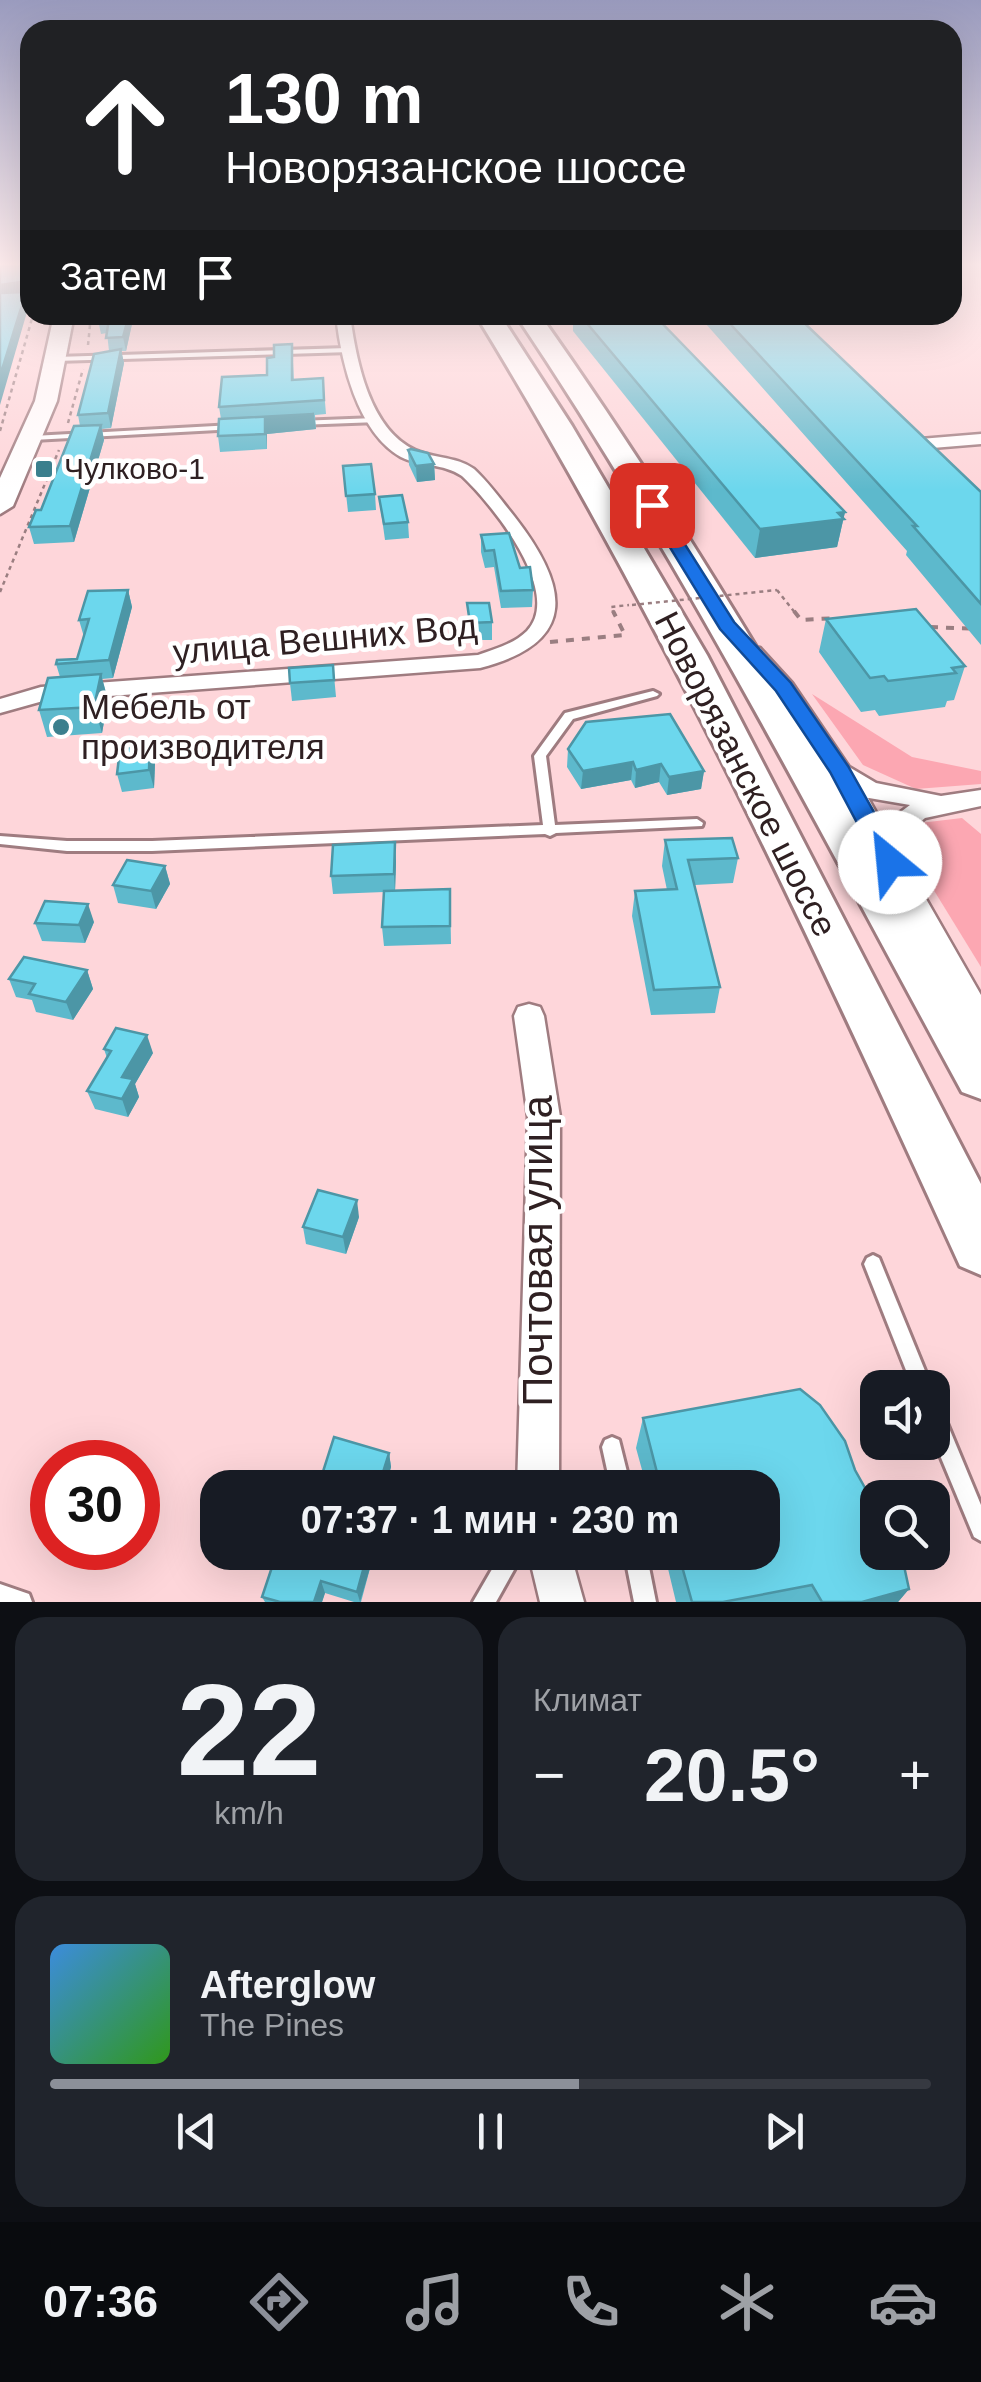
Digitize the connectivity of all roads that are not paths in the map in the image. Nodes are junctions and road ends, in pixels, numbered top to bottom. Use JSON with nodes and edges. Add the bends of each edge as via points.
{"nodes":[{"id":1,"x":59,"y":341,"type":"edge"},
{"id":2,"x":346,"y":341,"type":"edge"},
{"id":3,"x":504,"y":341,"type":"edge"},
{"id":4,"x":546,"y":341,"type":"edge"},
{"id":5,"x":347,"y":350,"type":"junction"},
{"id":6,"x":56,"y":359,"type":"junction"},
{"id":7,"x":375,"y":420,"type":"junction"},
{"id":8,"x":284,"y":424,"type":"edge"},
{"id":9,"x":244,"y":426,"type":"edge"},
{"id":10,"x":906,"y":430,"type":"edge"},
{"id":11,"x":32,"y":438,"type":"junction"},
{"id":12,"x":981,"y":438,"type":"edge"},
{"id":13,"x":920,"y":444,"type":"junction"},
{"id":14,"x":945,"y":462,"type":"edge"},
{"id":15,"x":10,"y":512,"type":"edge"},
{"id":16,"x":726,"y":625,"type":"junction"},
{"id":17,"x":654,"y":694,"type":"dead end"},
{"id":18,"x":0,"y":706,"type":"edge"},
{"id":19,"x":840,"y":771,"type":"junction"},
{"id":20,"x":981,"y":798,"type":"edge"},
{"id":21,"x":947,"y":802,"type":"junction"},
{"id":22,"x":698,"y":823,"type":"dead end"},
{"id":23,"x":550,"y":832,"type":"junction"},
{"id":24,"x":0,"y":840,"type":"edge"},
{"id":25,"x":890,"y":862,"type":"junction"},
{"id":26,"x":529,"y":1016,"type":"dead end"},
{"id":27,"x":981,"y":1022,"type":"edge"},
{"id":28,"x":981,"y":1076,"type":"edge"},
{"id":29,"x":981,"y":1246,"type":"edge"},
{"id":30,"x":872,"y":1264,"type":"dead end"},
{"id":31,"x":916,"y":1370,"type":"edge"},
{"id":32,"x":612,"y":1448,"type":"dead end"},
{"id":33,"x":950,"y":1454,"type":"edge"},
{"id":34,"x":538,"y":1470,"type":"edge"},
{"id":35,"x":617,"y":1470,"type":"edge"},
{"id":36,"x":981,"y":1530,"type":"edge"},
{"id":37,"x":503,"y":1570,"type":"edge"},
{"id":38,"x":554,"y":1570,"type":"edge"},
{"id":39,"x":638,"y":1570,"type":"edge"},
{"id":40,"x":0,"y":1596,"type":"edge"},
{"id":41,"x":21,"y":1602,"type":"edge"},
{"id":42,"x":484,"y":1602,"type":"edge"},
{"id":43,"x":562,"y":1602,"type":"edge"},
{"id":44,"x":645,"y":1602,"type":"edge"}],
"edges":[{"from":1,"to":6,"type":"main road"},
{"from":2,"to":5,"type":"street","name":"улица Вешних Вод"},
{"from":3,"to":29,"type":"highway","name":"Новорязанское шоссе","via":[[601,496],[757,788]]},
{"from":4,"to":16,"type":"highway","name":"Новорязанское шоссе"},
{"from":5,"to":6,"type":"lane"},
{"from":5,"to":7,"type":"street","name":"улица Вешних Вод","via":[[357,392]]},
{"from":6,"to":11,"type":"main road"},
{"from":7,"to":8,"type":"lane"},
{"from":7,"to":18,"type":"street","name":"улица Вешних Вод","via":[[402,451],[466,470],[532,549],[548,592],[544,620],[530,643],[510,654],[444,665],[41,694]]},
{"from":9,"to":11,"type":"lane"},
{"from":10,"to":13,"type":"street"},
{"from":11,"to":15,"type":"main road"},
{"from":12,"to":13,"type":"street"},
{"from":13,"to":14,"type":"street"},
{"from":16,"to":19,"type":"street","via":[[784,688]]},
{"from":16,"to":28,"type":"highway","name":"Новорязанское шоссе"},
{"from":17,"to":23,"type":"lane","via":[[570,716],[540,756]]},
{"from":19,"to":21,"type":"street","via":[[869,790]]},
{"from":19,"to":25,"type":"street"},
{"from":20,"to":21,"type":"street"},
{"from":21,"to":25,"type":"street","via":[[896,823],[886,839]]},
{"from":22,"to":23,"type":"lane"},
{"from":23,"to":24,"type":"lane","via":[[152,846]]},
{"from":25,"to":27,"type":"street"},
{"from":26,"to":34,"type":"street","name":"Почтовая улица","via":[[544,1117]]},
{"from":30,"to":31,"type":"lane"},
{"from":32,"to":35,"type":"lane"},
{"from":33,"to":36,"type":"lane"},
{"from":37,"to":42,"type":"lane"},
{"from":38,"to":43,"type":"street"},
{"from":39,"to":44,"type":"lane"},
{"from":40,"to":41,"type":"lane"}]}
